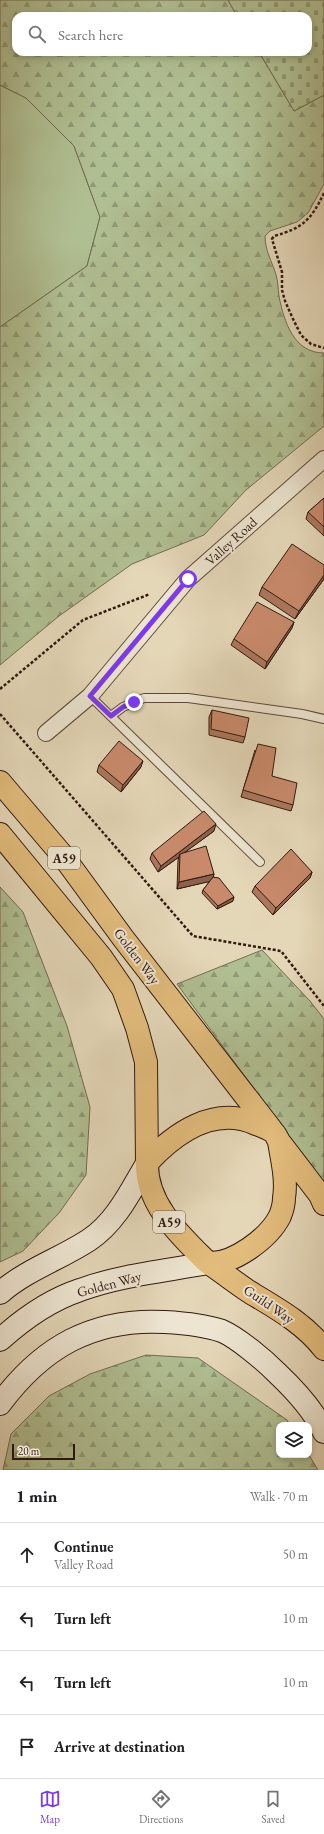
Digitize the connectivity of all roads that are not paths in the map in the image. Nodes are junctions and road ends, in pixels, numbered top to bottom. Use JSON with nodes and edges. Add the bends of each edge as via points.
{"nodes":[{"id":1,"x":324,"y":459,"type":"edge"},
{"id":2,"x":90,"y":696,"type":"junction"},
{"id":3,"x":111,"y":716,"type":"junction"},
{"id":4,"x":324,"y":719,"type":"edge"},
{"id":5,"x":46,"y":733,"type":"dead end"},
{"id":6,"x":0,"y":782,"type":"edge"},
{"id":7,"x":0,"y":834,"type":"edge"},
{"id":8,"x":260,"y":862,"type":"dead end"},
{"id":9,"x":276,"y":1137,"type":"junction"},
{"id":10,"x":146,"y":1164,"type":"junction"},
{"id":11,"x":324,"y":1204,"type":"edge"},
{"id":12,"x":209,"y":1264,"type":"junction"},
{"id":13,"x":0,"y":1293,"type":"edge"},
{"id":14,"x":0,"y":1340,"type":"edge"},
{"id":15,"x":324,"y":1349,"type":"edge"},
{"id":16,"x":0,"y":1404,"type":"edge"},
{"id":17,"x":324,"y":1432,"type":"edge"}],
"edges":[{"from":1,"to":2,"type":"street","name":"Valley Road","via":[[188,579]]},
{"from":2,"to":3,"type":"lane"},
{"from":2,"to":5,"type":"street","name":"Valley Road"},
{"from":3,"to":4,"type":"lane","via":[[123,707],[144,698],[181,698]]},
{"from":3,"to":8,"type":"lane"},
{"from":6,"to":9,"type":"highway","name":"Golden Way","number":"A59","via":[[63,856]]},
{"from":7,"to":10,"type":"highway","name":"Golden Way","number":"A59","via":[[101,957],[123,989],[146,1062]]},
{"from":9,"to":10,"type":"highway","number":"A59","via":[[247,1120],[221,1118],[201,1122],[180,1133]]},
{"from":9,"to":11,"type":"highway","number":"A59"},
{"from":9,"to":12,"type":"highway","number":"A59","via":[[284,1170],[285,1196],[280,1216],[266,1234],[247,1250],[231,1259]]},
{"from":10,"to":12,"type":"highway","number":"A59","via":[[160,1210],[176,1232]]},
{"from":10,"to":13,"type":"main road","via":[[123,1204],[103,1228],[70,1251],[12,1282]]},
{"from":12,"to":14,"type":"main road","name":"Golden Way","via":[[125,1277],[79,1290],[45,1306]]},
{"from":12,"to":15,"type":"highway","name":"Guild Way","number":"A59","via":[[284,1312],[315,1337]]},
{"from":16,"to":17,"type":"main road","via":[[43,1358],[90,1331],[117,1323],[184,1323],[222,1332],[260,1357],[299,1393]]}]}
